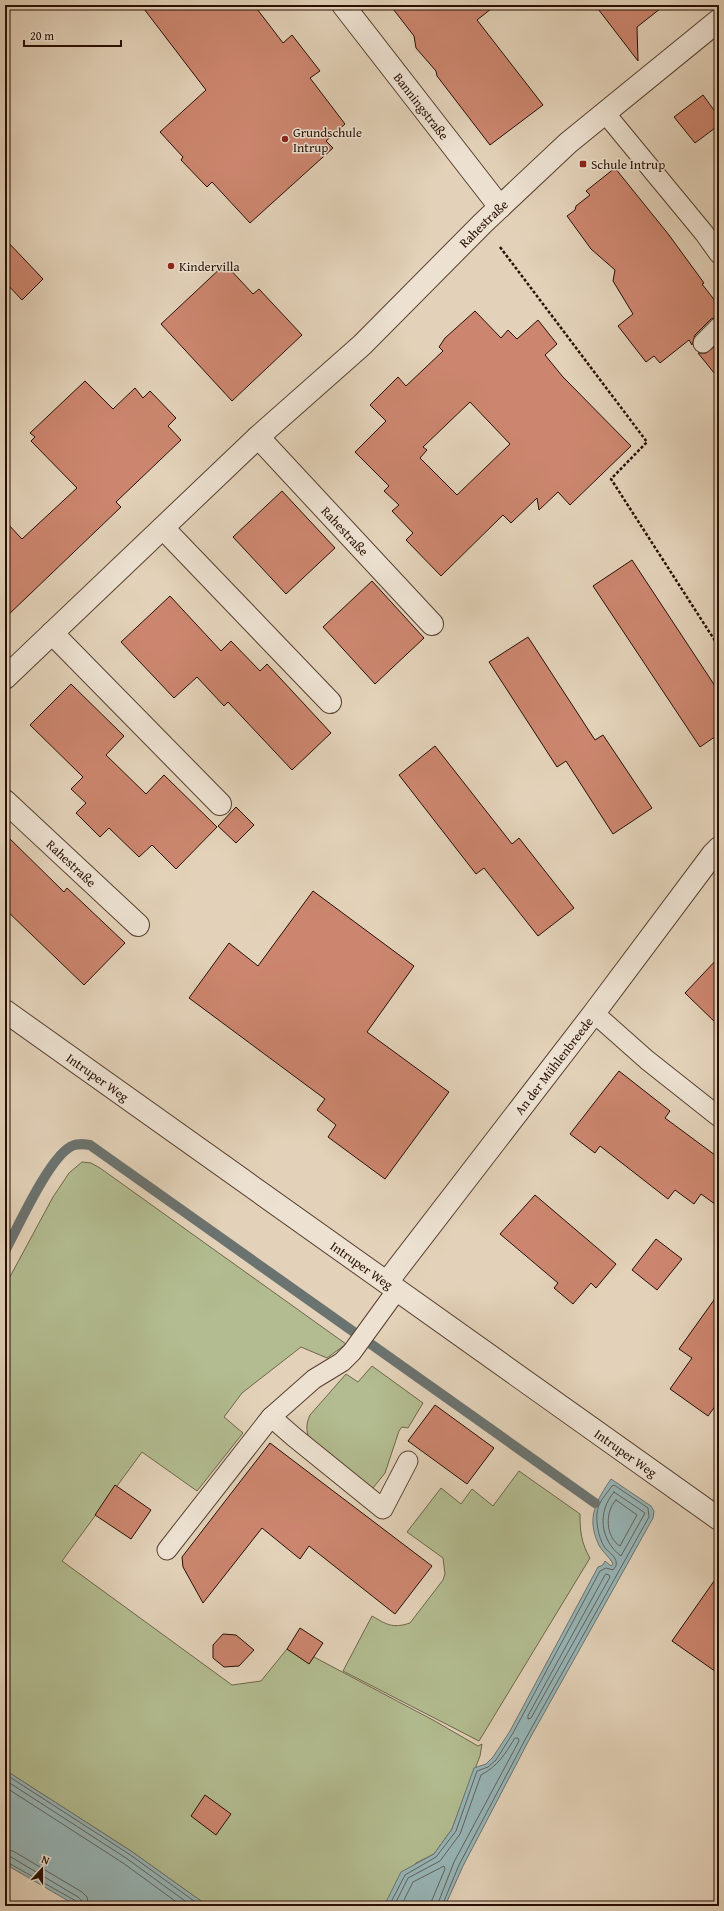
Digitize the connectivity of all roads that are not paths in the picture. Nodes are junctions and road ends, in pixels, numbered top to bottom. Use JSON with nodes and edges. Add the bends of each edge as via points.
{"nodes":[{"id":1,"x":343,"y":5,"type":"edge"},
{"id":2,"x":719,"y":20,"type":"edge"},
{"id":3,"x":604,"y":113,"type":"junction"},
{"id":4,"x":500,"y":208,"type":"junction"},
{"id":5,"x":719,"y":254,"type":"edge"},
{"id":6,"x":719,"y":327,"type":"edge"},
{"id":7,"x":702,"y":344,"type":"dead end"},
{"id":8,"x":258,"y":437,"type":"junction"},
{"id":9,"x":163,"y":528,"type":"junction"},
{"id":10,"x":432,"y":624,"type":"dead end"},
{"id":11,"x":52,"y":633,"type":"junction"},
{"id":12,"x":5,"y":678,"type":"edge"},
{"id":13,"x":330,"y":702,"type":"dead end"},
{"id":14,"x":5,"y":801,"type":"edge"},
{"id":15,"x":220,"y":804,"type":"dead end"},
{"id":16,"x":719,"y":848,"type":"edge"},
{"id":17,"x":138,"y":925,"type":"dead end"},
{"id":18,"x":5,"y":1011,"type":"edge"},
{"id":19,"x":594,"y":1013,"type":"junction"},
{"id":20,"x":719,"y":1117,"type":"edge"},
{"id":21,"x":392,"y":1286,"type":"junction"},
{"id":22,"x":271,"y":1417,"type":"junction"},
{"id":23,"x":408,"y":1462,"type":"dead end"},
{"id":24,"x":719,"y":1519,"type":"edge"},
{"id":25,"x":167,"y":1550,"type":"dead end"}],
"edges":[{"from":1,"to":4,"type":"street","name":"Banningstraße"},
{"from":2,"to":3,"type":"street","name":"Rahestraße"},
{"from":3,"to":4,"type":"street","name":"Rahestraße","via":[[568,143]]},
{"from":3,"to":5,"type":"lane"},
{"from":4,"to":8,"type":"street","name":"Rahestraße","via":[[362,345]]},
{"from":6,"to":7,"type":"lane"},
{"from":8,"to":9,"type":"street","name":"Rahestraße"},
{"from":8,"to":10,"type":"street","name":"Rahestraße"},
{"from":9,"to":11,"type":"street","name":"Rahestraße"},
{"from":9,"to":13,"type":"street"},
{"from":11,"to":12,"type":"street","name":"Rahestraße"},
{"from":11,"to":15,"type":"street"},
{"from":14,"to":17,"type":"street","name":"Rahestraße"},
{"from":16,"to":19,"type":"street","name":"An der Mühlenbreede"},
{"from":18,"to":21,"type":"street","name":"Intruper Weg"},
{"from":19,"to":20,"type":"lane","via":[[647,1060]]},
{"from":19,"to":21,"type":"street","name":"An der Mühlenbreede"},
{"from":21,"to":22,"type":"lane","via":[[376,1319],[352,1352],[342,1362],[314,1379]]},
{"from":21,"to":24,"type":"street","name":"Intruper Weg"},
{"from":22,"to":23,"type":"lane","via":[[383,1509]]},
{"from":22,"to":25,"type":"lane"}]}
